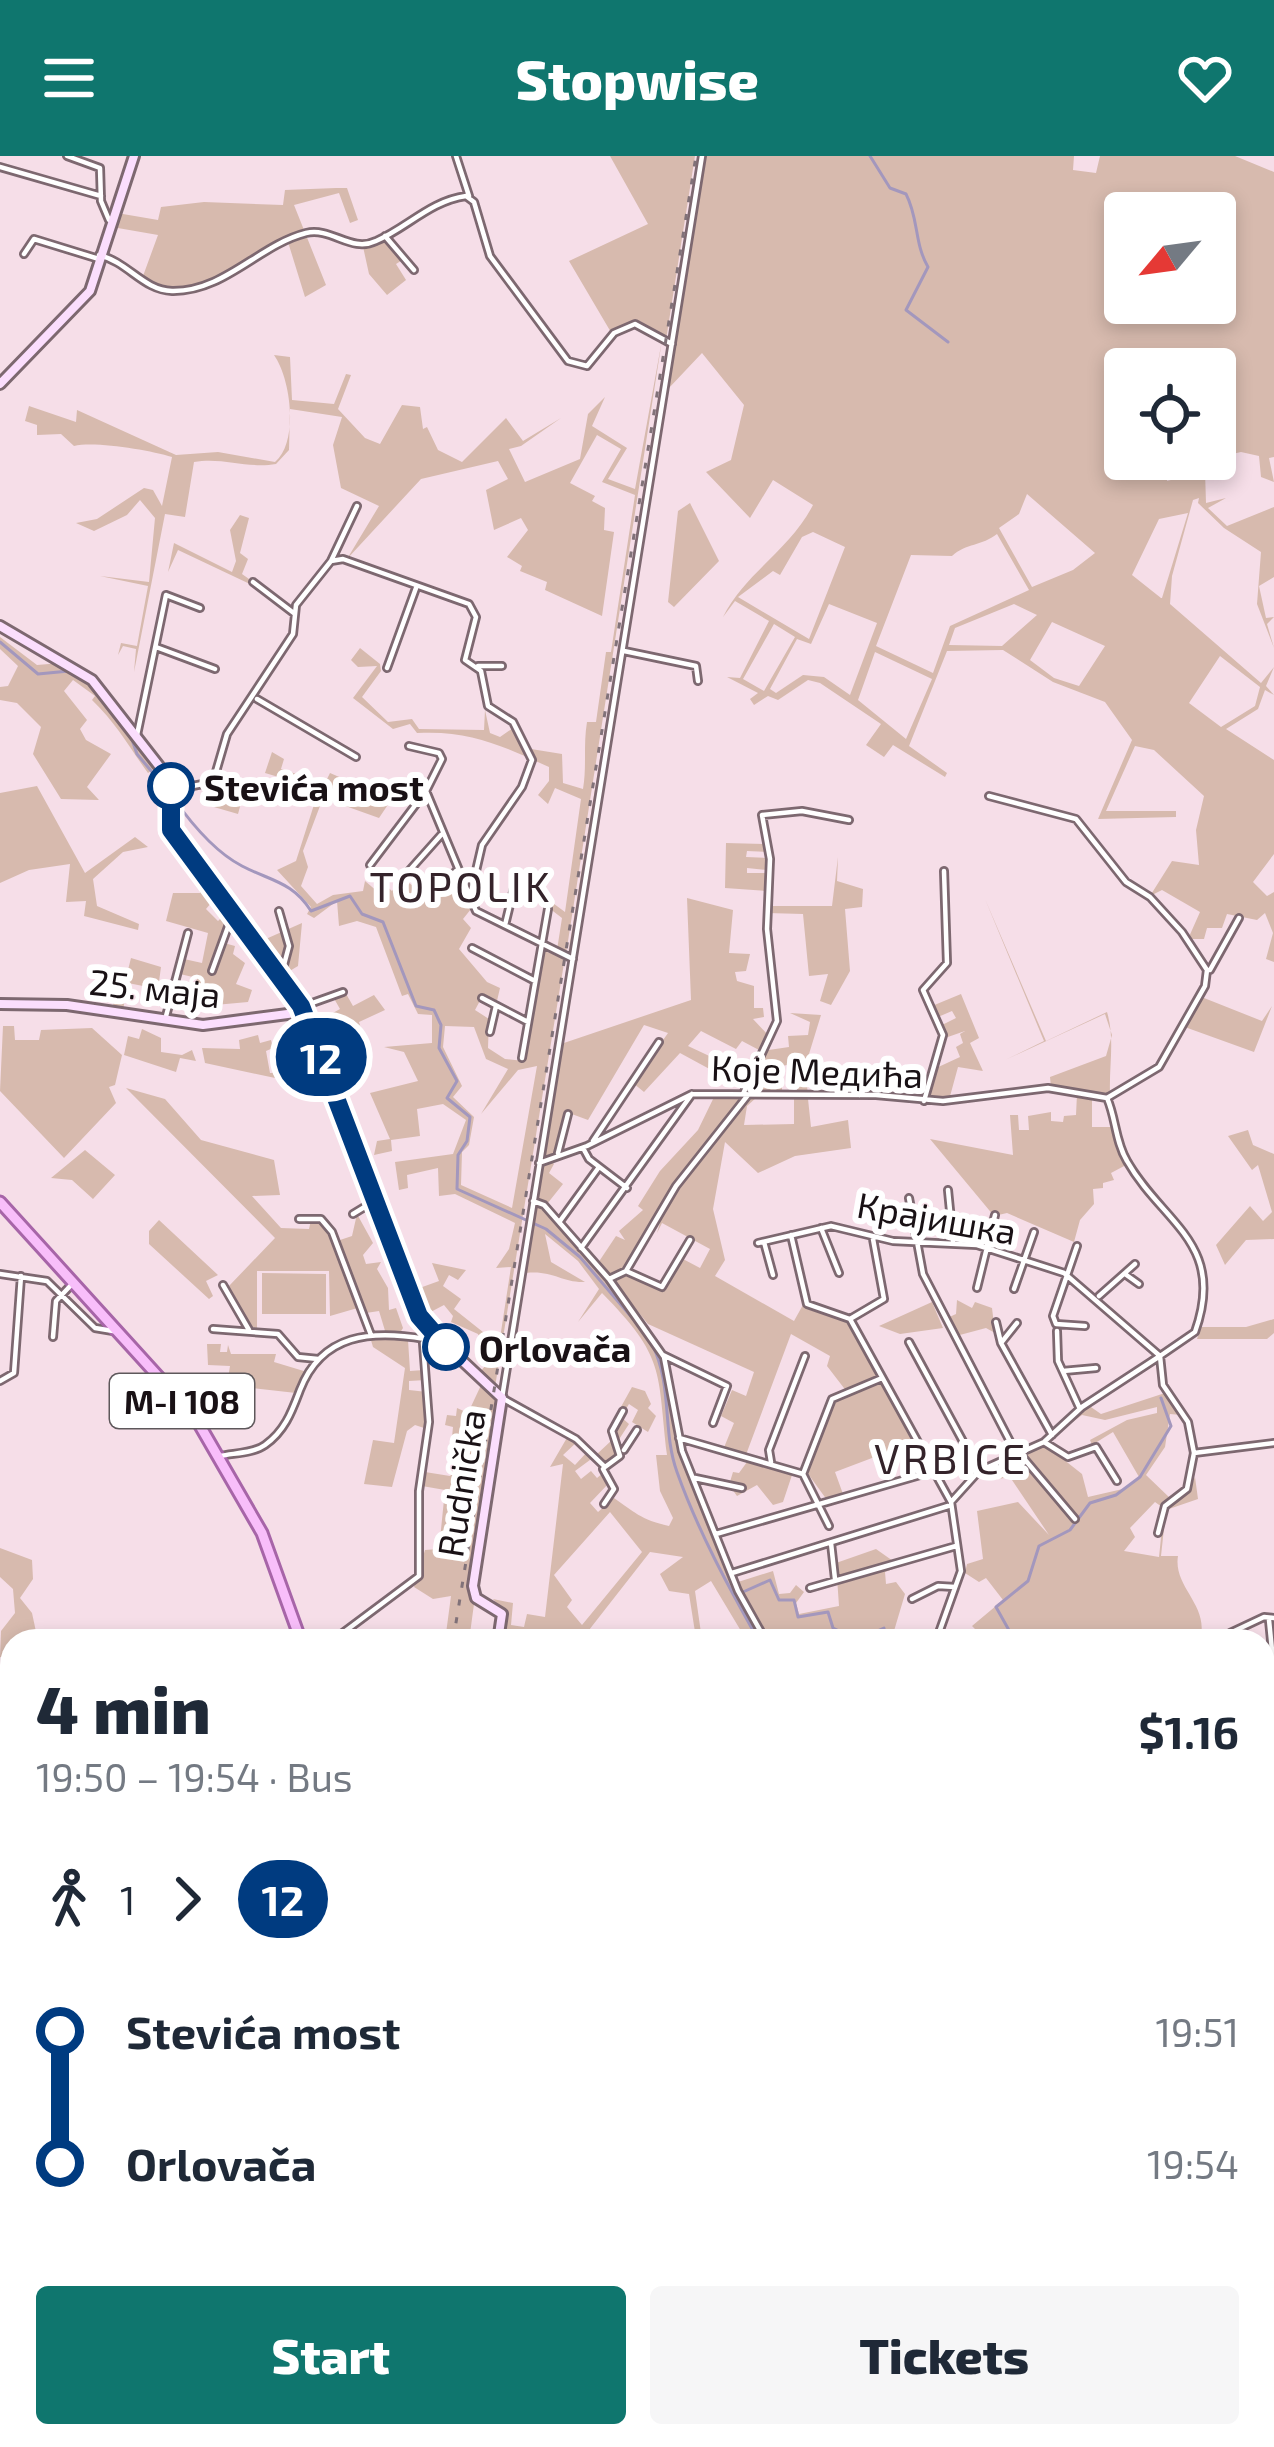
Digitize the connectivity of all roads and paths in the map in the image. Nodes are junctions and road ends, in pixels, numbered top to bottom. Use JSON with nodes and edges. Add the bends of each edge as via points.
{"nodes":[{"id":1,"x":67,"y":156,"type":"edge"},
{"id":2,"x":134,"y":156,"type":"edge"},
{"id":3,"x":456,"y":156,"type":"edge"},
{"id":4,"x":702,"y":156,"type":"edge"},
{"id":5,"x":0,"y":167,"type":"edge"},
{"id":6,"x":100,"y":196,"type":"junction"},
{"id":7,"x":469,"y":196,"type":"junction"},
{"id":8,"x":109,"y":220,"type":"junction"},
{"id":9,"x":385,"y":236,"type":"junction"},
{"id":10,"x":24,"y":254,"type":"dead end"},
{"id":11,"x":99,"y":257,"type":"junction"},
{"id":12,"x":414,"y":270,"type":"dead end"},
{"id":13,"x":672,"y":344,"type":"junction"},
{"id":14,"x":0,"y":384,"type":"edge"},
{"id":15,"x":357,"y":506,"type":"dead end"},
{"id":16,"x":331,"y":561,"type":"junction"},
{"id":17,"x":254,"y":582,"type":"dead end"},
{"id":18,"x":416,"y":588,"type":"junction"},
{"id":19,"x":200,"y":608,"type":"dead end"},
{"id":20,"x":295,"y":614,"type":"junction"},
{"id":21,"x":0,"y":626,"type":"edge"},
{"id":22,"x":156,"y":647,"type":"junction"},
{"id":23,"x":622,"y":651,"type":"junction"},
{"id":24,"x":476,"y":666,"type":"junction"},
{"id":25,"x":502,"y":666,"type":"dead end"},
{"id":26,"x":387,"y":668,"type":"dead end"},
{"id":27,"x":215,"y":669,"type":"dead end"},
{"id":28,"x":698,"y":681,"type":"dead end"},
{"id":29,"x":255,"y":698,"type":"junction"},
{"id":30,"x":137,"y":735,"type":"junction"},
{"id":31,"x":409,"y":746,"type":"dead end"},
{"id":32,"x":356,"y":757,"type":"dead end"},
{"id":33,"x":172,"y":791,"type":"junction"},
{"id":34,"x":426,"y":791,"type":"junction"},
{"id":35,"x":989,"y":796,"type":"dead end"},
{"id":36,"x":849,"y":820,"type":"dead end"},
{"id":37,"x":441,"y":835,"type":"junction"},
{"id":38,"x":370,"y":865,"type":"dead end"},
{"id":39,"x":456,"y":871,"type":"junction"},
{"id":40,"x":944,"y":871,"type":"dead end"},
{"id":41,"x":400,"y":881,"type":"dead end"},
{"id":42,"x":514,"y":888,"type":"dead end"},
{"id":43,"x":438,"y":891,"type":"dead end"},
{"id":44,"x":469,"y":901,"type":"junction"},
{"id":45,"x":548,"y":909,"type":"dead end"},
{"id":46,"x":279,"y":910,"type":"dead end"},
{"id":47,"x":233,"y":913,"type":"junction"},
{"id":48,"x":1239,"y":918,"type":"dead end"},
{"id":49,"x":505,"y":926,"type":"junction"},
{"id":50,"x":188,"y":934,"type":"dead end"},
{"id":51,"x":542,"y":944,"type":"junction"},
{"id":52,"x":472,"y":948,"type":"dead end"},
{"id":53,"x":573,"y":958,"type":"junction"},
{"id":54,"x":212,"y":971,"type":"dead end"},
{"id":55,"x":1208,"y":975,"type":"junction"},
{"id":56,"x":281,"y":976,"type":"junction"},
{"id":57,"x":535,"y":981,"type":"junction"},
{"id":58,"x":344,"y":992,"type":"dead end"},
{"id":59,"x":482,"y":998,"type":"dead end"},
{"id":60,"x":0,"y":1004,"type":"edge"},
{"id":61,"x":496,"y":1006,"type":"junction"},
{"id":62,"x":302,"y":1009,"type":"junction"},
{"id":63,"x":165,"y":1020,"type":"junction"},
{"id":64,"x":528,"y":1022,"type":"junction"},
{"id":65,"x":490,"y":1033,"type":"dead end"},
{"id":66,"x":659,"y":1042,"type":"dead end"},
{"id":67,"x":523,"y":1058,"type":"dead end"},
{"id":68,"x":692,"y":1094,"type":"junction"},
{"id":69,"x":746,"y":1095,"type":"junction"},
{"id":70,"x":1107,"y":1098,"type":"junction"},
{"id":71,"x":924,"y":1101,"type":"junction"},
{"id":72,"x":568,"y":1114,"type":"dead end"},
{"id":73,"x":593,"y":1143,"type":"junction"},
{"id":74,"x":582,"y":1147,"type":"junction"},
{"id":75,"x":558,"y":1153,"type":"junction"},
{"id":76,"x":539,"y":1163,"type":"junction"},
{"id":77,"x":599,"y":1167,"type":"junction"},
{"id":78,"x":627,"y":1188,"type":"junction"},
{"id":79,"x":948,"y":1190,"type":"dead end"},
{"id":80,"x":909,"y":1198,"type":"dead end"},
{"id":81,"x":376,"y":1200,"type":"junction"},
{"id":82,"x":533,"y":1201,"type":"junction"},
{"id":83,"x":3,"y":1210,"type":"edge"},
{"id":84,"x":352,"y":1214,"type":"dead end"},
{"id":85,"x":995,"y":1215,"type":"dead end"},
{"id":86,"x":299,"y":1219,"type":"dead end"},
{"id":87,"x":559,"y":1222,"type":"junction"},
{"id":88,"x":822,"y":1229,"type":"junction"},
{"id":89,"x":1034,"y":1232,"type":"dead end"},
{"id":90,"x":791,"y":1234,"type":"junction"},
{"id":91,"x":874,"y":1237,"type":"junction"},
{"id":92,"x":690,"y":1240,"type":"dead end"},
{"id":93,"x":915,"y":1240,"type":"junction"},
{"id":94,"x":953,"y":1241,"type":"junction"},
{"id":95,"x":1077,"y":1246,"type":"dead end"},
{"id":96,"x":581,"y":1248,"type":"junction"},
{"id":97,"x":986,"y":1248,"type":"junction"},
{"id":98,"x":1023,"y":1259,"type":"junction"},
{"id":99,"x":1135,"y":1264,"type":"dead end"},
{"id":100,"x":626,"y":1271,"type":"junction"},
{"id":101,"x":839,"y":1273,"type":"dead end"},
{"id":102,"x":0,"y":1274,"type":"edge"},
{"id":103,"x":1125,"y":1274,"type":"junction"},
{"id":104,"x":773,"y":1275,"type":"dead end"},
{"id":105,"x":1067,"y":1275,"type":"junction"},
{"id":106,"x":21,"y":1276,"type":"junction"},
{"id":107,"x":608,"y":1279,"type":"junction"},
{"id":108,"x":73,"y":1283,"type":"junction"},
{"id":109,"x":1139,"y":1284,"type":"dead end"},
{"id":110,"x":224,"y":1285,"type":"dead end"},
{"id":111,"x":977,"y":1288,"type":"dead end"},
{"id":112,"x":1014,"y":1289,"type":"dead end"},
{"id":113,"x":62,"y":1292,"type":"junction"},
{"id":114,"x":1098,"y":1298,"type":"junction"},
{"id":115,"x":850,"y":1319,"type":"junction"},
{"id":116,"x":996,"y":1322,"type":"dead end"},
{"id":117,"x":1016,"y":1323,"type":"dead end"},
{"id":118,"x":1085,"y":1326,"type":"dead end"},
{"id":119,"x":117,"y":1327,"type":"junction"},
{"id":120,"x":1057,"y":1327,"type":"junction"},
{"id":121,"x":213,"y":1329,"type":"dead end"},
{"id":122,"x":248,"y":1330,"type":"junction"},
{"id":123,"x":371,"y":1335,"type":"junction"},
{"id":124,"x":428,"y":1336,"type":"junction"},
{"id":125,"x":53,"y":1337,"type":"dead end"},
{"id":126,"x":909,"y":1342,"type":"dead end"},
{"id":127,"x":1001,"y":1343,"type":"junction"},
{"id":128,"x":663,"y":1355,"type":"junction"},
{"id":129,"x":805,"y":1356,"type":"dead end"},
{"id":130,"x":1160,"y":1356,"type":"junction"},
{"id":131,"x":318,"y":1359,"type":"junction"},
{"id":132,"x":1096,"y":1368,"type":"dead end"},
{"id":133,"x":1063,"y":1371,"type":"junction"},
{"id":134,"x":882,"y":1378,"type":"junction"},
{"id":135,"x":0,"y":1381,"type":"edge"},
{"id":136,"x":499,"y":1394,"type":"junction"},
{"id":137,"x":1080,"y":1408,"type":"junction"},
{"id":138,"x":622,"y":1411,"type":"dead end"},
{"id":139,"x":713,"y":1423,"type":"dead end"},
{"id":140,"x":637,"y":1430,"type":"dead end"},
{"id":141,"x":1052,"y":1435,"type":"junction"},
{"id":142,"x":679,"y":1438,"type":"junction"},
{"id":143,"x":1044,"y":1442,"type":"junction"},
{"id":144,"x":1274,"y":1443,"type":"edge"},
{"id":145,"x":1194,"y":1454,"type":"junction"},
{"id":146,"x":220,"y":1456,"type":"junction"},
{"id":147,"x":620,"y":1456,"type":"junction"},
{"id":148,"x":1019,"y":1456,"type":"junction"},
{"id":149,"x":772,"y":1464,"type":"junction"},
{"id":150,"x":601,"y":1466,"type":"junction"},
{"id":151,"x":934,"y":1471,"type":"junction"},
{"id":152,"x":980,"y":1472,"type":"junction"},
{"id":153,"x":803,"y":1474,"type":"junction"},
{"id":154,"x":693,"y":1477,"type":"junction"},
{"id":155,"x":1117,"y":1481,"type":"dead end"},
{"id":156,"x":742,"y":1488,"type":"dead end"},
{"id":157,"x":822,"y":1503,"type":"junction"},
{"id":158,"x":604,"y":1504,"type":"dead end"},
{"id":159,"x":950,"y":1504,"type":"junction"},
{"id":160,"x":1075,"y":1519,"type":"dead end"},
{"id":161,"x":829,"y":1526,"type":"dead end"},
{"id":162,"x":1158,"y":1533,"type":"dead end"},
{"id":163,"x":716,"y":1534,"type":"junction"},
{"id":164,"x":831,"y":1543,"type":"junction"},
{"id":165,"x":956,"y":1546,"type":"junction"},
{"id":166,"x":732,"y":1573,"type":"junction"},
{"id":167,"x":835,"y":1581,"type":"junction"},
{"id":168,"x":955,"y":1587,"type":"junction"},
{"id":169,"x":810,"y":1588,"type":"dead end"},
{"id":170,"x":912,"y":1599,"type":"dead end"},
{"id":171,"x":1272,"y":1619,"type":"edge"},
{"id":172,"x":297,"y":1629,"type":"edge"},
{"id":173,"x":348,"y":1629,"type":"edge"},
{"id":174,"x":500,"y":1629,"type":"edge"},
{"id":175,"x":760,"y":1629,"type":"edge"},
{"id":176,"x":940,"y":1629,"type":"edge"},
{"id":177,"x":1238,"y":1629,"type":"edge"}],
"edges":[{"from":1,"to":6,"type":"street","via":[[100,168]]},
{"from":2,"to":8,"type":"street"},
{"from":3,"to":7,"type":"street"},
{"from":4,"to":13,"type":"street"},
{"from":5,"to":6,"type":"street"},
{"from":6,"to":8,"type":"street"},
{"from":7,"to":9,"type":"street"},
{"from":7,"to":13,"type":"street","via":[[490,256],[568,361],[587,366],[614,333],[635,325]]},
{"from":8,"to":11,"type":"street"},
{"from":9,"to":11,"type":"street","via":[[358,245],[329,232],[307,233],[231,275],[179,290],[154,288],[120,261]]},
{"from":9,"to":12,"type":"street"},
{"from":10,"to":11,"type":"street","via":[[34,239]]},
{"from":11,"to":14,"type":"street","via":[[85,298]]},
{"from":13,"to":23,"type":"street"},
{"from":15,"to":16,"type":"street"},
{"from":16,"to":18,"type":"street"},
{"from":16,"to":20,"type":"street"},
{"from":17,"to":20,"type":"street"},
{"from":18,"to":24,"type":"street","via":[[475,609],[464,657]]},
{"from":18,"to":26,"type":"street"},
{"from":19,"to":22,"type":"street","via":[[166,596]]},
{"from":20,"to":29,"type":"street","via":[[293,634]]},
{"from":21,"to":30,"type":"street","via":[[81,671]]},
{"from":22,"to":27,"type":"street"},
{"from":22,"to":30,"type":"street"},
{"from":23,"to":28,"type":"street","via":[[696,666]]},
{"from":23,"to":53,"type":"street"},
{"from":24,"to":25,"type":"street"},
{"from":24,"to":44,"type":"street","via":[[488,706],[510,719],[531,752],[522,787],[482,845]]},
{"from":29,"to":32,"type":"street"},
{"from":29,"to":33,"type":"street","via":[[227,734],[212,782]]},
{"from":30,"to":33,"type":"street"},
{"from":31,"to":34,"type":"street","via":[[440,755]]},
{"from":33,"to":47,"type":"street","via":[[171,830]]},
{"from":34,"to":37,"type":"street"},
{"from":34,"to":38,"type":"street"},
{"from":35,"to":55,"type":"street","via":[[1076,819],[1126,882],[1182,932]]},
{"from":36,"to":69,"type":"street","via":[[802,811],[762,815],[777,1023]]},
{"from":37,"to":39,"type":"street"},
{"from":37,"to":41,"type":"street"},
{"from":39,"to":43,"type":"street"},
{"from":39,"to":44,"type":"street"},
{"from":40,"to":71,"type":"street","via":[[947,963],[923,990],[944,1039]]},
{"from":42,"to":49,"type":"street"},
{"from":44,"to":49,"type":"street"},
{"from":45,"to":51,"type":"street"},
{"from":46,"to":56,"type":"street","via":[[289,946]]},
{"from":47,"to":54,"type":"street"},
{"from":47,"to":56,"type":"street"},
{"from":48,"to":55,"type":"street"},
{"from":49,"to":51,"type":"street"},
{"from":50,"to":63,"type":"street"},
{"from":51,"to":53,"type":"street"},
{"from":51,"to":57,"type":"street"},
{"from":52,"to":57,"type":"street"},
{"from":53,"to":76,"type":"street"},
{"from":55,"to":70,"type":"street","via":[[1160,1067]]},
{"from":56,"to":62,"type":"street"},
{"from":57,"to":64,"type":"street"},
{"from":58,"to":62,"type":"street"},
{"from":59,"to":61,"type":"street"},
{"from":60,"to":63,"type":"street","name":"25. маја"},
{"from":61,"to":64,"type":"street"},
{"from":61,"to":65,"type":"street"},
{"from":62,"to":63,"type":"street","name":"25. маја","via":[[213,1025]]},
{"from":62,"to":81,"type":"street"},
{"from":64,"to":67,"type":"street"},
{"from":66,"to":73,"type":"street"},
{"from":68,"to":69,"type":"street","name":"Које Медића"},
{"from":68,"to":73,"type":"street","name":"Које Медића"},
{"from":68,"to":78,"type":"street"},
{"from":69,"to":71,"type":"street","name":"Које Медића"},
{"from":69,"to":100,"type":"street","via":[[676,1186]]},
{"from":70,"to":71,"type":"street","name":"Које Медића","via":[[1048,1088]]},
{"from":70,"to":130,"type":"street","via":[[1128,1164],[1166,1206],[1203,1269],[1196,1332]]},
{"from":72,"to":75,"type":"street"},
{"from":73,"to":74,"type":"street","name":"Које Медића"},
{"from":74,"to":75,"type":"street","name":"Које Медића"},
{"from":74,"to":77,"type":"street"},
{"from":75,"to":76,"type":"street","name":"Које Медића"},
{"from":76,"to":82,"type":"street"},
{"from":77,"to":78,"type":"street"},
{"from":77,"to":87,"type":"street"},
{"from":78,"to":96,"type":"street"},
{"from":79,"to":94,"type":"street"},
{"from":80,"to":93,"type":"street"},
{"from":81,"to":84,"type":"street"},
{"from":81,"to":124,"type":"street"},
{"from":82,"to":87,"type":"street"},
{"from":82,"to":136,"type":"street"},
{"from":83,"to":108,"type":"main road","number":"M-I 108"},
{"from":85,"to":97,"type":"street"},
{"from":86,"to":123,"type":"street","via":[[321,1220],[332,1232]]},
{"from":87,"to":96,"type":"street"},
{"from":88,"to":90,"type":"street","name":"Крајишка"},
{"from":88,"to":91,"type":"street","name":"Крајишка"},
{"from":88,"to":101,"type":"street"},
{"from":89,"to":98,"type":"street"},
{"from":90,"to":104,"type":"street","name":"Крајишка","via":[[761,1243]]},
{"from":90,"to":115,"type":"street","via":[[810,1307]]},
{"from":91,"to":93,"type":"street","name":"Крајишка"},
{"from":91,"to":115,"type":"street","via":[[884,1299]]},
{"from":92,"to":100,"type":"street","via":[[664,1285]]},
{"from":93,"to":94,"type":"street","name":"Крајишка"},
{"from":93,"to":148,"type":"street","via":[[942,1318]]},
{"from":94,"to":97,"type":"street","name":"Крајишка"},
{"from":95,"to":105,"type":"street"},
{"from":96,"to":107,"type":"street"},
{"from":97,"to":98,"type":"street","name":"Крајишка"},
{"from":97,"to":111,"type":"street"},
{"from":98,"to":105,"type":"street","name":"Крајишка"},
{"from":98,"to":112,"type":"street"},
{"from":99,"to":103,"type":"street"},
{"from":100,"to":107,"type":"street"},
{"from":102,"to":106,"type":"street"},
{"from":103,"to":109,"type":"street"},
{"from":103,"to":114,"type":"street"},
{"from":105,"to":114,"type":"street","name":"Крајишка"},
{"from":105,"to":120,"type":"street","via":[[1055,1295]]},
{"from":106,"to":113,"type":"street"},
{"from":106,"to":135,"type":"street","via":[[14,1373]]},
{"from":107,"to":128,"type":"street"},
{"from":108,"to":113,"type":"street"},
{"from":108,"to":119,"type":"main road","number":"M-I 108"},
{"from":110,"to":122,"type":"street"},
{"from":113,"to":119,"type":"street","via":[[100,1331]]},
{"from":113,"to":125,"type":"street"},
{"from":114,"to":130,"type":"street","name":"Крајишка"},
{"from":115,"to":134,"type":"street"},
{"from":116,"to":127,"type":"street"},
{"from":117,"to":127,"type":"street"},
{"from":118,"to":120,"type":"street"},
{"from":119,"to":146,"type":"main road","number":"M-I 108"},
{"from":120,"to":133,"type":"street"},
{"from":121,"to":122,"type":"street"},
{"from":122,"to":131,"type":"street","via":[[278,1334],[298,1357]]},
{"from":123,"to":124,"type":"street"},
{"from":123,"to":131,"type":"street","via":[[343,1340]]},
{"from":124,"to":136,"type":"street"},
{"from":124,"to":173,"type":"street","via":[[419,1576]]},
{"from":126,"to":152,"type":"street"},
{"from":127,"to":141,"type":"street"},
{"from":128,"to":139,"type":"street","via":[[727,1386]]},
{"from":128,"to":142,"type":"street"},
{"from":129,"to":149,"type":"street","via":[[769,1450]]},
{"from":130,"to":137,"type":"street"},
{"from":130,"to":145,"type":"street","via":[[1163,1385],[1188,1422]]},
{"from":131,"to":146,"type":"street","via":[[270,1442]]},
{"from":132,"to":133,"type":"street"},
{"from":133,"to":137,"type":"street"},
{"from":134,"to":151,"type":"street"},
{"from":134,"to":153,"type":"street","via":[[832,1399]]},
{"from":136,"to":150,"type":"street","via":[[576,1438]]},
{"from":136,"to":174,"type":"street","name":"Rudnička","via":[[472,1586],[476,1598],[502,1614]]},
{"from":137,"to":141,"type":"street"},
{"from":138,"to":147,"type":"street","via":[[612,1431]]},
{"from":140,"to":147,"type":"street"},
{"from":141,"to":143,"type":"street"},
{"from":142,"to":149,"type":"street"},
{"from":142,"to":154,"type":"street"},
{"from":143,"to":148,"type":"street"},
{"from":143,"to":155,"type":"street","via":[[1068,1457],[1092,1446]]},
{"from":144,"to":145,"type":"street"},
{"from":145,"to":162,"type":"street","via":[[1187,1489],[1165,1506]]},
{"from":146,"to":172,"type":"main road","number":"M-I 108","via":[[262,1533]]},
{"from":147,"to":150,"type":"street"},
{"from":148,"to":152,"type":"street"},
{"from":148,"to":160,"type":"street"},
{"from":149,"to":153,"type":"street"},
{"from":150,"to":158,"type":"street","via":[[614,1489]]},
{"from":151,"to":157,"type":"street"},
{"from":151,"to":159,"type":"street"},
{"from":152,"to":159,"type":"street"},
{"from":153,"to":157,"type":"street"},
{"from":154,"to":156,"type":"street"},
{"from":154,"to":163,"type":"street"},
{"from":157,"to":161,"type":"street"},
{"from":157,"to":163,"type":"street"},
{"from":159,"to":164,"type":"street"},
{"from":159,"to":165,"type":"street"},
{"from":163,"to":166,"type":"street"},
{"from":164,"to":166,"type":"street"},
{"from":164,"to":167,"type":"street"},
{"from":165,"to":167,"type":"street"},
{"from":165,"to":168,"type":"street"},
{"from":166,"to":175,"type":"street"},
{"from":167,"to":169,"type":"street"},
{"from":168,"to":170,"type":"street"},
{"from":168,"to":176,"type":"street"},
{"from":171,"to":177,"type":"street"}]}
